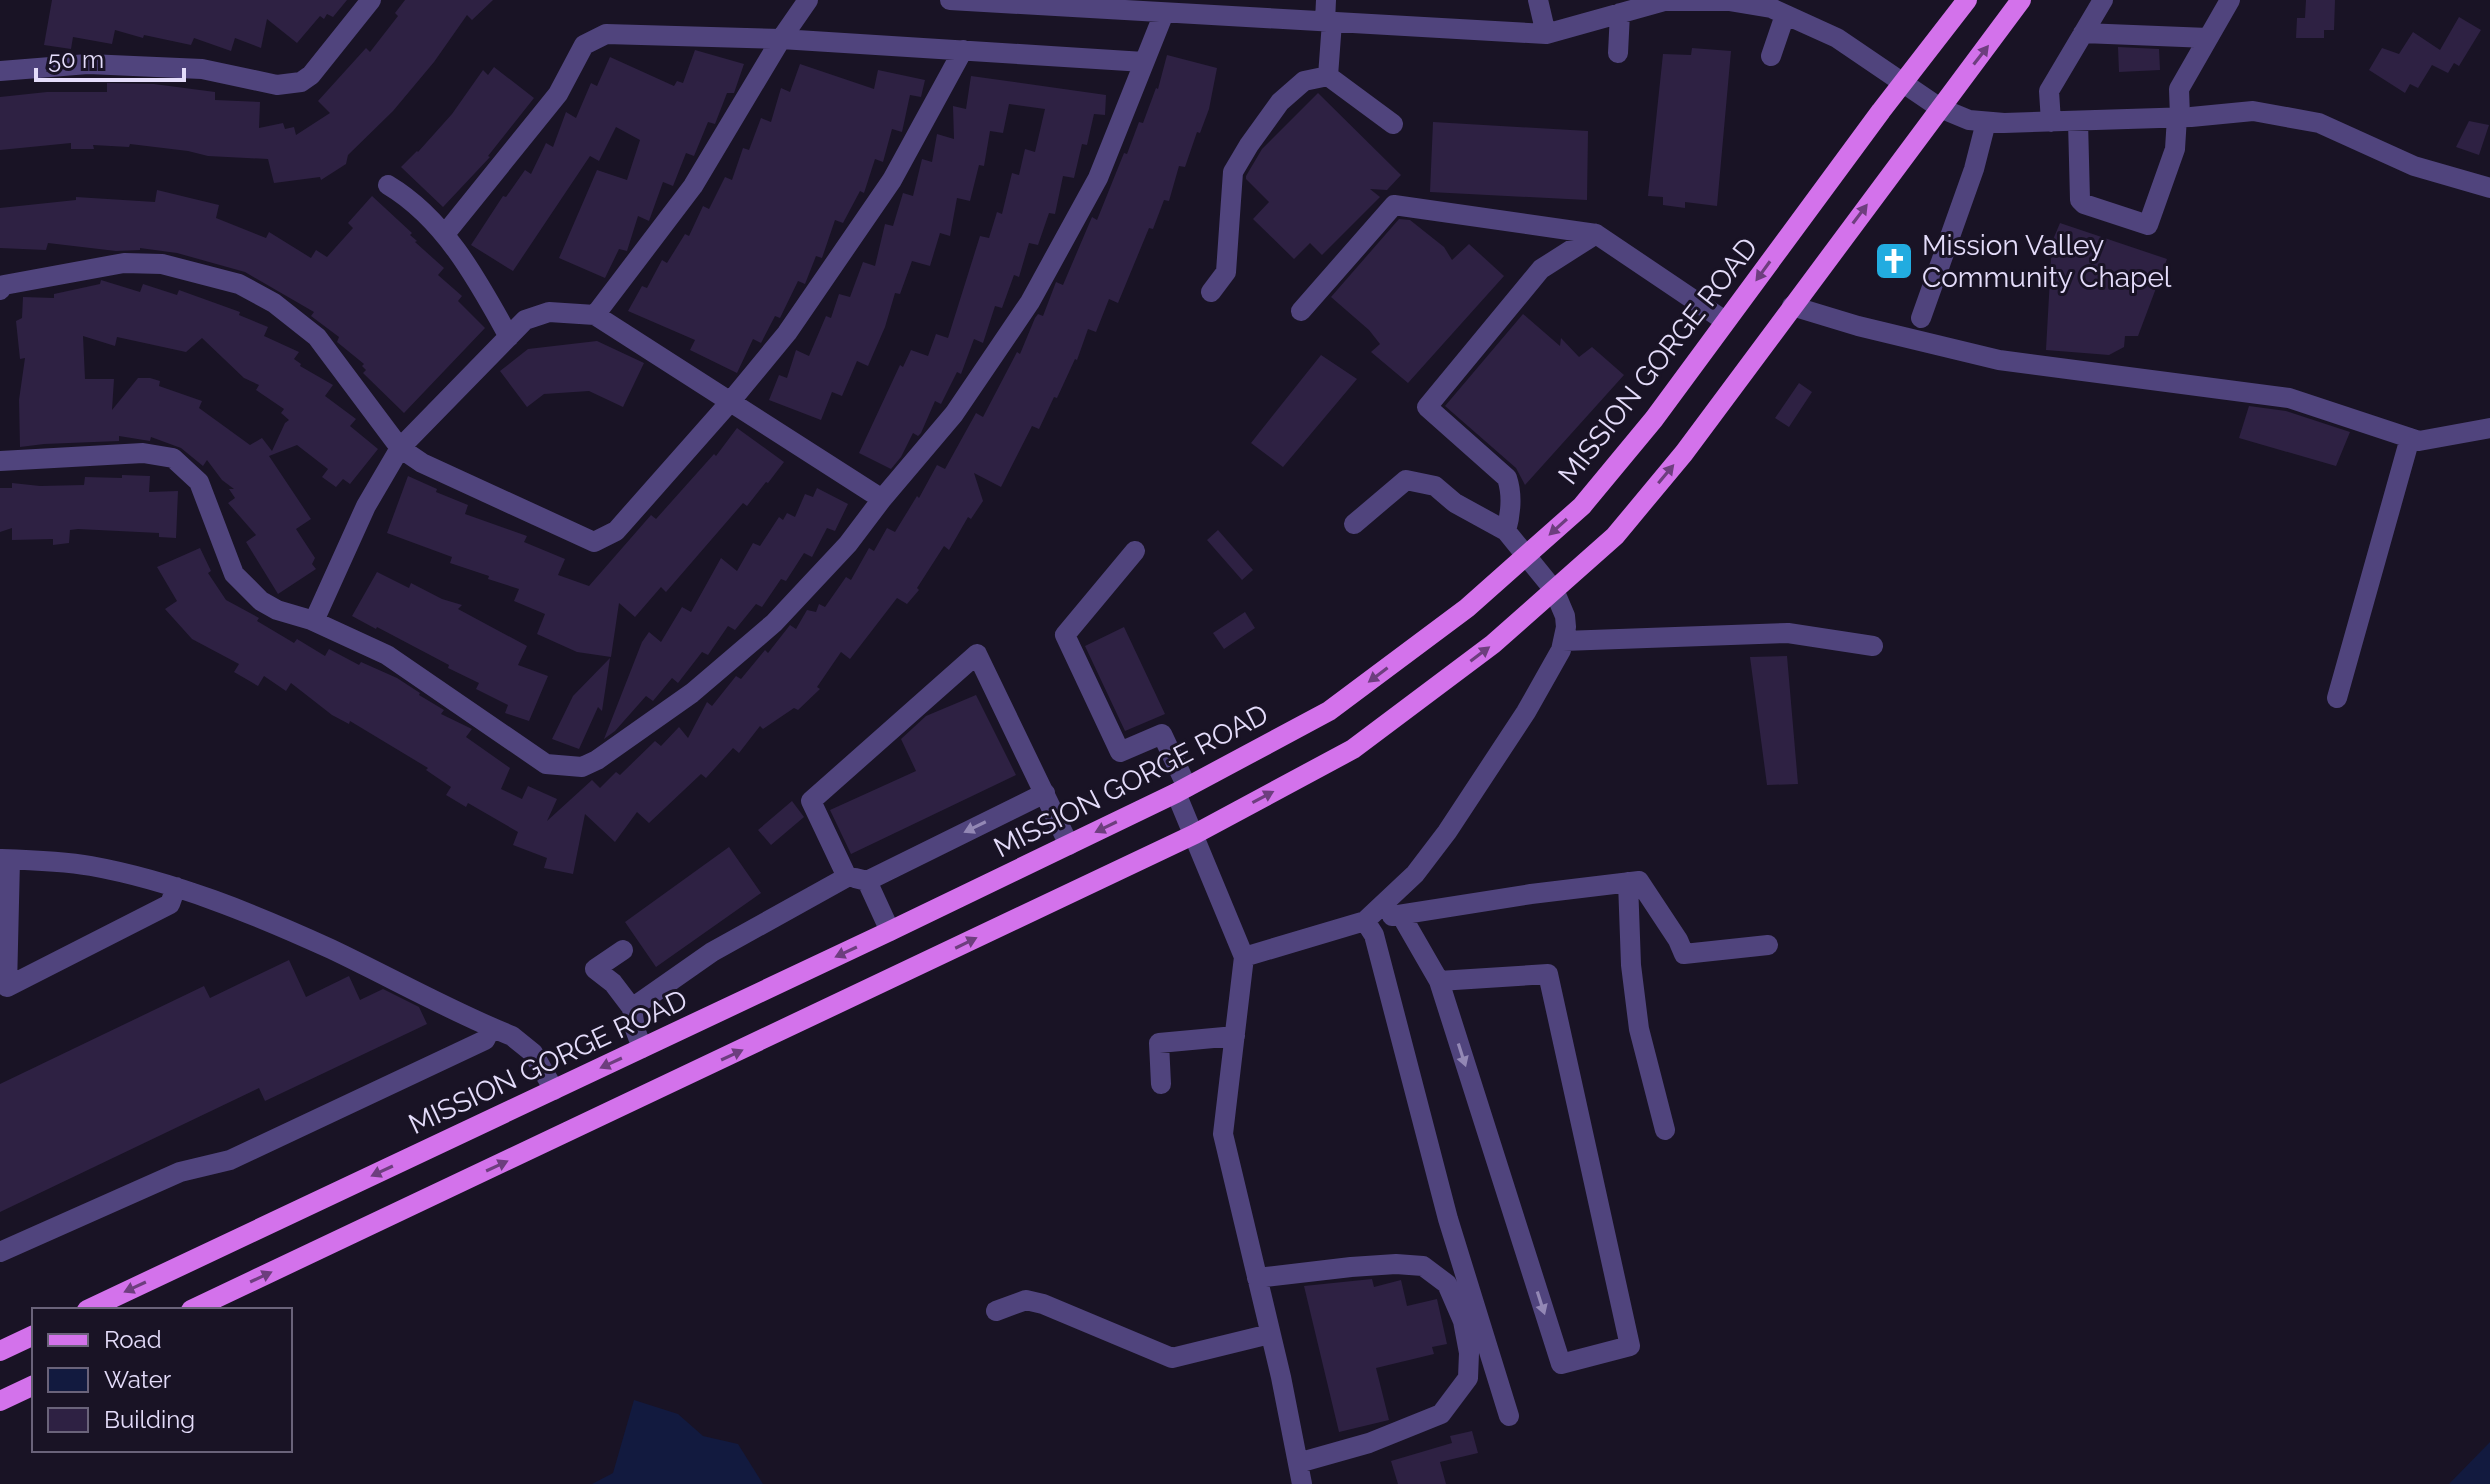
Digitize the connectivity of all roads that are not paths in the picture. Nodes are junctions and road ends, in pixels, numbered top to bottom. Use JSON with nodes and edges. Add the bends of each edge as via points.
{"nodes":[{"id":1,"x":371,"y":0,"type":"edge"},
{"id":2,"x":808,"y":0,"type":"edge"},
{"id":3,"x":950,"y":0,"type":"edge"},
{"id":4,"x":1326,"y":0,"type":"edge"},
{"id":5,"x":1538,"y":0,"type":"edge"},
{"id":6,"x":1967,"y":0,"type":"edge"},
{"id":7,"x":2021,"y":0,"type":"edge"},
{"id":8,"x":2103,"y":0,"type":"edge"},
{"id":9,"x":2230,"y":0,"type":"edge"},
{"id":10,"x":1693,"y":1,"type":"edge"},
{"id":11,"x":1747,"y":2,"type":"edge"},
{"id":12,"x":1164,"y":13,"type":"junction"},
{"id":13,"x":1620,"y":13,"type":"junction"},
{"id":14,"x":1785,"y":15,"type":"junction"},
{"id":15,"x":1329,"y":22,"type":"junction"},
{"id":16,"x":2083,"y":33,"type":"junction"},
{"id":17,"x":1546,"y":34,"type":"junction"},
{"id":18,"x":2208,"y":38,"type":"junction"},
{"id":19,"x":781,"y":39,"type":"junction"},
{"id":20,"x":963,"y":50,"type":"junction"},
{"id":21,"x":1618,"y":53,"type":"dead end"},
{"id":22,"x":1771,"y":56,"type":"dead end"},
{"id":23,"x":1144,"y":62,"type":"junction"},
{"id":24,"x":0,"y":71,"type":"edge"},
{"id":25,"x":1328,"y":76,"type":"junction"},
{"id":26,"x":1903,"y":83,"type":"junction"},
{"id":27,"x":1940,"y":108,"type":"junction"},
{"id":28,"x":2183,"y":117,"type":"junction"},
{"id":29,"x":2078,"y":121,"type":"junction"},
{"id":30,"x":1986,"y":122,"type":"junction"},
{"id":31,"x":2051,"y":122,"type":"junction"},
{"id":32,"x":1393,"y":124,"type":"dead end"},
{"id":33,"x":388,"y":185,"type":"dead end"},
{"id":34,"x":2490,"y":188,"type":"edge"},
{"id":35,"x":445,"y":234,"type":"junction"},
{"id":36,"x":1596,"y":234,"type":"junction"},
{"id":37,"x":0,"y":290,"type":"edge"},
{"id":38,"x":1211,"y":292,"type":"dead end"},
{"id":39,"x":1792,"y":306,"type":"junction"},
{"id":40,"x":1301,"y":311,"type":"dead end"},
{"id":41,"x":595,"y":315,"type":"junction"},
{"id":42,"x":1921,"y":318,"type":"dead end"},
{"id":43,"x":1725,"y":321,"type":"junction"},
{"id":44,"x":509,"y":337,"type":"junction"},
{"id":45,"x":730,"y":402,"type":"junction"},
{"id":46,"x":2490,"y":428,"type":"edge"},
{"id":47,"x":2410,"y":438,"type":"junction"},
{"id":48,"x":400,"y":448,"type":"junction"},
{"id":49,"x":0,"y":461,"type":"edge"},
{"id":50,"x":882,"y":499,"type":"junction"},
{"id":51,"x":1354,"y":524,"type":"dead end"},
{"id":52,"x":1506,"y":531,"type":"junction"},
{"id":53,"x":1135,"y":551,"type":"dead end"},
{"id":54,"x":1526,"y":556,"type":"junction"},
{"id":55,"x":1554,"y":590,"type":"junction"},
{"id":56,"x":314,"y":621,"type":"junction"},
{"id":57,"x":1563,"y":641,"type":"junction"},
{"id":58,"x":1873,"y":646,"type":"dead end"},
{"id":59,"x":2337,"y":698,"type":"dead end"},
{"id":60,"x":1181,"y":790,"type":"junction"},
{"id":61,"x":1045,"y":793,"type":"junction"},
{"id":62,"x":1195,"y":834,"type":"junction"},
{"id":63,"x":1069,"y":845,"type":"junction"},
{"id":64,"x":5,"y":860,"type":"edge"},
{"id":65,"x":857,"y":879,"type":"junction"},
{"id":66,"x":1628,"y":882,"type":"junction"},
{"id":67,"x":176,"y":887,"type":"junction"},
{"id":68,"x":1401,"y":915,"type":"junction"},
{"id":69,"x":1365,"y":921,"type":"junction"},
{"id":70,"x":890,"y":931,"type":"junction"},
{"id":71,"x":1768,"y":945,"type":"dead end"},
{"id":72,"x":623,"y":950,"type":"dead end"},
{"id":73,"x":1244,"y":957,"type":"junction"},
{"id":74,"x":1439,"y":981,"type":"junction"},
{"id":75,"x":4,"y":989,"type":"edge"},
{"id":76,"x":632,"y":1008,"type":"junction"},
{"id":77,"x":491,"y":1028,"type":"junction"},
{"id":78,"x":1235,"y":1036,"type":"junction"},
{"id":79,"x":642,"y":1048,"type":"junction"},
{"id":80,"x":1161,"y":1084,"type":"dead end"},
{"id":81,"x":554,"y":1090,"type":"junction"},
{"id":82,"x":1665,"y":1130,"type":"dead end"},
{"id":83,"x":0,"y":1252,"type":"edge"},
{"id":84,"x":1257,"y":1278,"type":"junction"},
{"id":85,"x":91,"y":1308,"type":"edge"},
{"id":86,"x":195,"y":1308,"type":"edge"},
{"id":87,"x":996,"y":1311,"type":"dead end"},
{"id":88,"x":1270,"y":1334,"type":"junction"},
{"id":89,"x":32,"y":1336,"type":"edge"},
{"id":90,"x":0,"y":1351,"type":"edge"},
{"id":91,"x":32,"y":1386,"type":"edge"},
{"id":92,"x":0,"y":1401,"type":"edge"},
{"id":93,"x":1509,"y":1416,"type":"dead end"},
{"id":94,"x":1298,"y":1463,"type":"junction"},
{"id":95,"x":1302,"y":1484,"type":"edge"}],
"edges":[{"from":1,"to":24,"type":"street","via":[[301,82],[277,85],[202,69],[88,64]]},
{"from":2,"to":19,"type":"street"},
{"from":3,"to":12,"type":"street"},
{"from":4,"to":15,"type":"street"},
{"from":5,"to":17,"type":"street"},
{"from":6,"to":26,"type":"main road","name":"MISSION GORGE ROAD"},
{"from":27,"to":7,"type":"main road","one_way":true},
{"from":8,"to":16,"type":"street"},
{"from":9,"to":18,"type":"street"},
{"from":10,"to":11,"type":"street"},
{"from":10,"to":13,"type":"street","via":[[1664,1]]},
{"from":11,"to":14,"type":"street"},
{"from":12,"to":15,"type":"street"},
{"from":12,"to":23,"type":"street"},
{"from":13,"to":17,"type":"street"},
{"from":13,"to":21,"type":"street"},
{"from":14,"to":22,"type":"street"},
{"from":14,"to":26,"type":"street","via":[[1837,38]]},
{"from":15,"to":17,"type":"street"},
{"from":15,"to":25,"type":"street"},
{"from":16,"to":18,"type":"street"},
{"from":16,"to":31,"type":"street","via":[[2049,91]]},
{"from":18,"to":28,"type":"street","via":[[2179,89]]},
{"from":19,"to":20,"type":"street"},
{"from":19,"to":35,"type":"street","via":[[606,34],[584,45],[558,94]]},
{"from":19,"to":41,"type":"street","via":[[693,186]]},
{"from":20,"to":23,"type":"street"},
{"from":20,"to":45,"type":"street","via":[[892,180],[787,333]]},
{"from":23,"to":50,"type":"street","via":[[1098,178],[1030,302],[954,414]]},
{"from":25,"to":32,"type":"street"},
{"from":25,"to":38,"type":"street","via":[[1304,81],[1280,102],[1233,172],[1226,272]]},
{"from":26,"to":27,"type":"street"},
{"from":26,"to":43,"type":"main road","name":"MISSION GORGE ROAD","one_way":true},
{"from":27,"to":30,"type":"street"},
{"from":39,"to":27,"type":"main road","one_way":true},
{"from":28,"to":29,"type":"street"},
{"from":28,"to":29,"type":"street","via":[[2148,225],[2080,200]]},
{"from":28,"to":34,"type":"street","via":[[2253,111],[2319,123],[2414,166]]},
{"from":29,"to":31,"type":"street"},
{"from":30,"to":31,"type":"street"},
{"from":30,"to":42,"type":"street"},
{"from":33,"to":35,"type":"street"},
{"from":35,"to":44,"type":"street"},
{"from":36,"to":40,"type":"street","via":[[1394,205]]},
{"from":36,"to":43,"type":"street"},
{"from":36,"to":52,"type":"street","via":[[1541,269],[1427,407],[1507,478],[1511,503]]},
{"from":37,"to":48,"type":"street","via":[[4,285],[124,263],[162,264],[239,284],[317,337]]},
{"from":39,"to":47,"type":"street","via":[[1999,360],[2289,398]]},
{"from":55,"to":39,"type":"main road","one_way":true,"via":[[1615,536]]},
{"from":41,"to":44,"type":"street","via":[[549,312],[525,320]]},
{"from":41,"to":45,"type":"street"},
{"from":43,"to":54,"type":"main road","name":"MISSION GORGE ROAD","one_way":true,"via":[[1582,506]]},
{"from":44,"to":48,"type":"street"},
{"from":45,"to":48,"type":"street","via":[[616,531],[594,542]]},
{"from":45,"to":50,"type":"street"},
{"from":46,"to":47,"type":"street","via":[[2419,441]]},
{"from":47,"to":59,"type":"street"},
{"from":48,"to":56,"type":"street","via":[[366,506]]},
{"from":49,"to":56,"type":"street","via":[[143,453],[173,458],[199,482],[234,574],[261,601]]},
{"from":50,"to":56,"type":"street","via":[[774,623],[692,693],[582,767],[546,764],[387,655]]},
{"from":51,"to":52,"type":"street","via":[[1406,480],[1435,486]]},
{"from":52,"to":54,"type":"street"},
{"from":53,"to":60,"type":"street","via":[[1065,635],[1120,752],[1162,734]]},
{"from":54,"to":55,"type":"street"},
{"from":54,"to":60,"type":"main road","name":"MISSION GORGE ROAD","one_way":true,"via":[[1467,608],[1329,711]]},
{"from":55,"to":57,"type":"street","via":[[1565,616]]},
{"from":62,"to":55,"type":"main road","one_way":true,"via":[[1353,749],[1493,644]]},
{"from":57,"to":58,"type":"street","via":[[1788,633]]},
{"from":57,"to":69,"type":"street","via":[[1526,712],[1447,832],[1415,874]]},
{"from":60,"to":62,"type":"street"},
{"from":60,"to":63,"type":"main road","name":"MISSION GORGE ROAD","one_way":true},
{"from":61,"to":63,"type":"street"},
{"from":61,"to":65,"type":"street","one_way":true},
{"from":61,"to":65,"type":"street","via":[[977,654],[811,801]]},
{"from":62,"to":73,"type":"street"},
{"from":86,"to":62,"type":"main road","one_way":true},
{"from":63,"to":70,"type":"main road","name":"MISSION GORGE ROAD"},
{"from":64,"to":67,"type":"street","via":[[88,865]]},
{"from":64,"to":75,"type":"street"},
{"from":65,"to":70,"type":"street"},
{"from":65,"to":76,"type":"street","via":[[712,952]]},
{"from":66,"to":68,"type":"street"},
{"from":66,"to":71,"type":"street","via":[[1639,881],[1684,954]]},
{"from":66,"to":82,"type":"street","via":[[1639,1029]]},
{"from":67,"to":75,"type":"street","via":[[170,904]]},
{"from":67,"to":77,"type":"street","via":[[331,949]]},
{"from":68,"to":69,"type":"street"},
{"from":68,"to":74,"type":"street"},
{"from":69,"to":73,"type":"street"},
{"from":69,"to":93,"type":"street","via":[[1374,935],[1448,1219]]},
{"from":70,"to":79,"type":"main road","name":"MISSION GORGE ROAD","one_way":true},
{"from":72,"to":76,"type":"street","via":[[595,969]]},
{"from":73,"to":78,"type":"street"},
{"from":74,"to":74,"type":"street","one_way":true,"via":[[1561,1364],[1630,1346],[1548,974]]},
{"from":76,"to":79,"type":"street"},
{"from":77,"to":81,"type":"street","via":[[533,1053]]},
{"from":77,"to":83,"type":"street","via":[[485,1040],[230,1160],[180,1172]]},
{"from":78,"to":80,"type":"street","via":[[1159,1043]]},
{"from":78,"to":84,"type":"street","via":[[1223,1134]]},
{"from":79,"to":81,"type":"main road","name":"MISSION GORGE ROAD","one_way":true},
{"from":81,"to":85,"type":"main road","name":"MISSION GORGE ROAD","one_way":true},
{"from":84,"to":88,"type":"street"},
{"from":84,"to":94,"type":"street","via":[[1351,1267],[1423,1266],[1447,1284],[1463,1321],[1468,1378],[1441,1414],[1369,1443]]},
{"from":87,"to":88,"type":"street","via":[[1026,1300],[1043,1304],[1172,1358]]},
{"from":88,"to":94,"type":"street"},
{"from":89,"to":90,"type":"main road"},
{"from":91,"to":92,"type":"main road"},
{"from":94,"to":95,"type":"street"}]}
